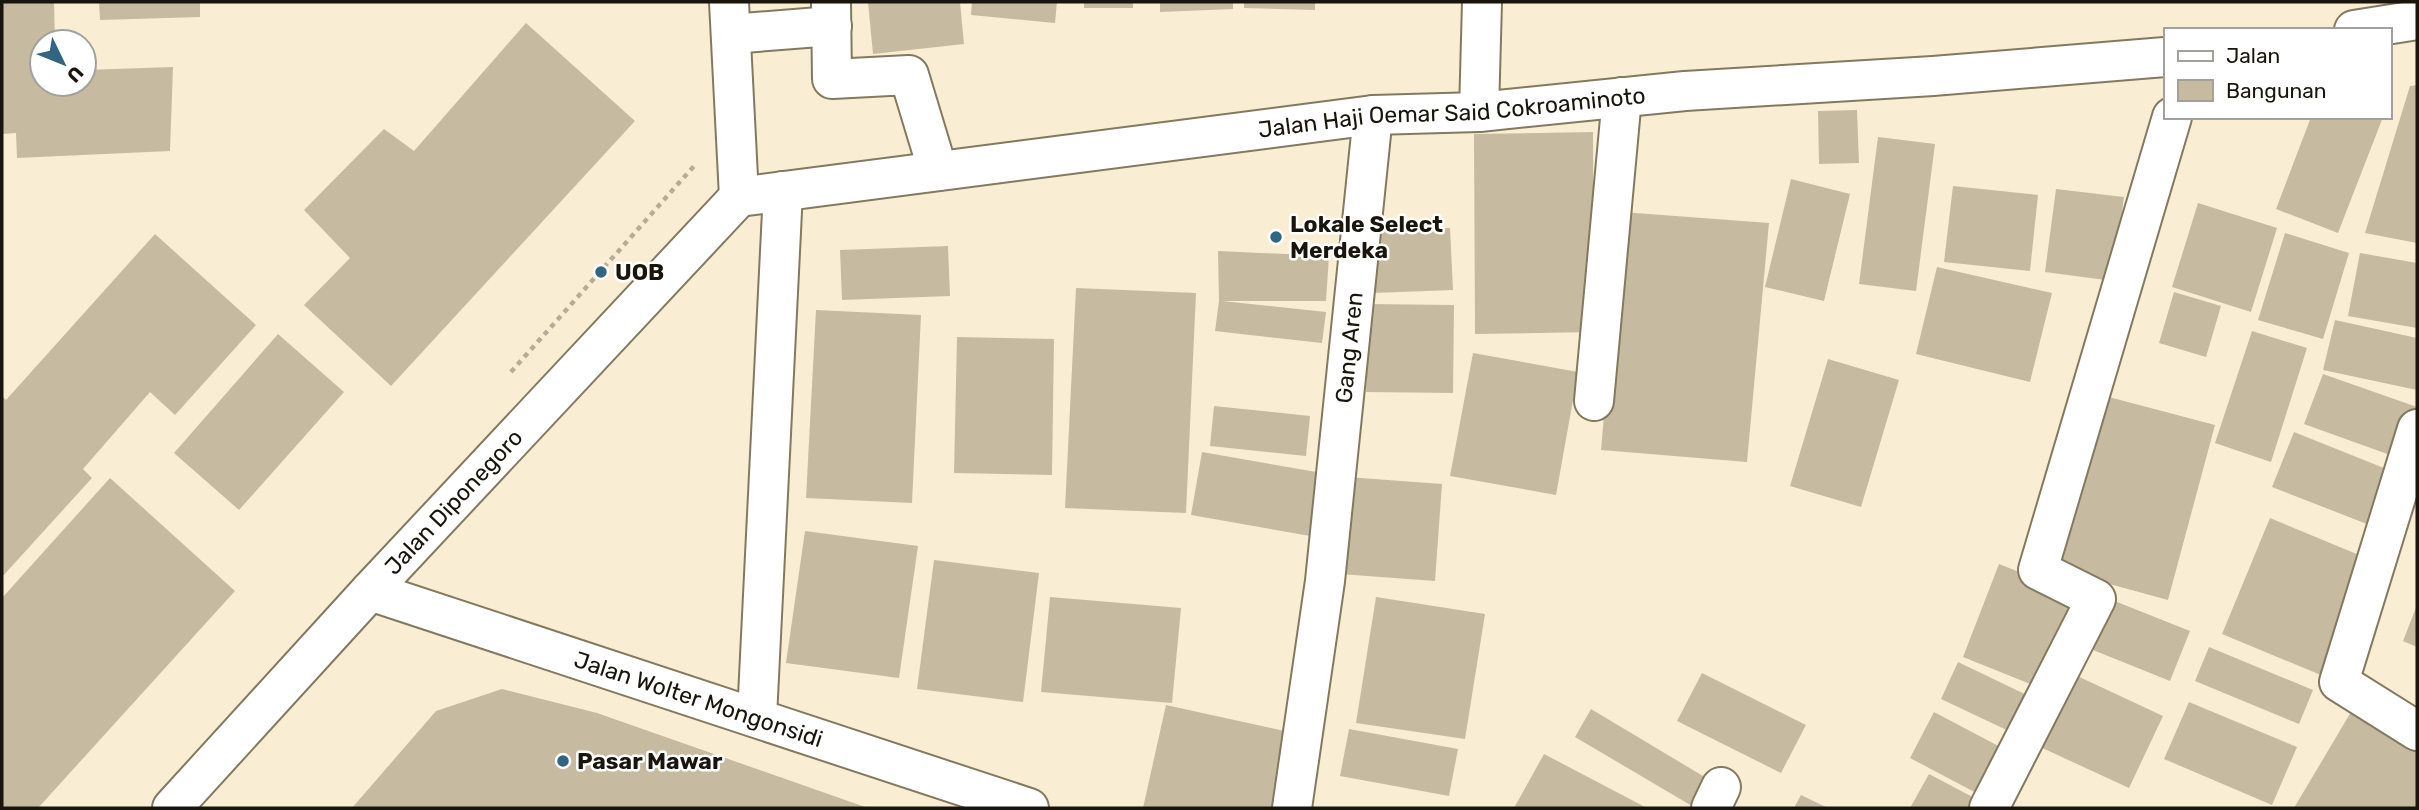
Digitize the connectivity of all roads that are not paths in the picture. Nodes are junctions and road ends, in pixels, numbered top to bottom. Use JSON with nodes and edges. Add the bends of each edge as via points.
{"nodes":[{"id":1,"x":1482,"y":2,"type":"edge"},
{"id":2,"x":831,"y":14,"type":"edge"},
{"id":3,"x":730,"y":18,"type":"edge"},
{"id":4,"x":2417,"y":20,"type":"edge"},
{"id":5,"x":2367,"y":28,"type":"edge"},
{"id":6,"x":2164,"y":57,"type":"edge"},
{"id":7,"x":1622,"y":97,"type":"junction"},
{"id":8,"x":1479,"y":112,"type":"junction"},
{"id":9,"x":1373,"y":115,"type":"junction"},
{"id":10,"x":2171,"y":119,"type":"edge"},
{"id":11,"x":938,"y":171,"type":"junction"},
{"id":12,"x":783,"y":191,"type":"junction"},
{"id":13,"x":739,"y":197,"type":"junction"},
{"id":14,"x":1594,"y":401,"type":"dead end"},
{"id":15,"x":2417,"y":429,"type":"edge"},
{"id":16,"x":370,"y":591,"type":"junction"},
{"id":17,"x":757,"y":717,"type":"junction"},
{"id":18,"x":2417,"y":731,"type":"edge"},
{"id":19,"x":172,"y":808,"type":"edge"},
{"id":20,"x":1029,"y":808,"type":"edge"},
{"id":21,"x":1292,"y":808,"type":"edge"},
{"id":22,"x":1989,"y":808,"type":"edge"}],
"edges":[{"from":1,"to":8,"type":"street"},
{"from":2,"to":3,"type":"street"},
{"from":2,"to":11,"type":"street","via":[[832,79],[909,75]]},
{"from":3,"to":13,"type":"street"},
{"from":4,"to":5,"type":"street"},
{"from":6,"to":7,"type":"street","name":"Jalan Haji Oemar Said Cokroaminoto"},
{"from":7,"to":8,"type":"street","name":"Jalan Haji Oemar Said Cokroaminoto"},
{"from":7,"to":14,"type":"street"},
{"from":8,"to":9,"type":"street","name":"Jalan Haji Oemar Said Cokroaminoto"},
{"from":9,"to":11,"type":"street","name":"Jalan Haji Oemar Said Cokroaminoto"},
{"from":9,"to":21,"type":"street","name":"Gang Aren","via":[[1325,581]]},
{"from":10,"to":22,"type":"street","via":[[2038,570],[2096,599]]},
{"from":11,"to":12,"type":"street","name":"Jalan Haji Oemar Said Cokroaminoto"},
{"from":12,"to":13,"type":"street","name":"Jalan Haji Oemar Said Cokroaminoto"},
{"from":12,"to":17,"type":"street"},
{"from":13,"to":16,"type":"street","name":"Jalan Diponegoro"},
{"from":15,"to":18,"type":"street","via":[[2339,682]]},
{"from":16,"to":17,"type":"street","name":"Jalan Wolter Mongonsidi"},
{"from":16,"to":19,"type":"street","name":"Jalan Diponegoro"},
{"from":17,"to":20,"type":"street","name":"Jalan Wolter Mongonsidi"}]}
